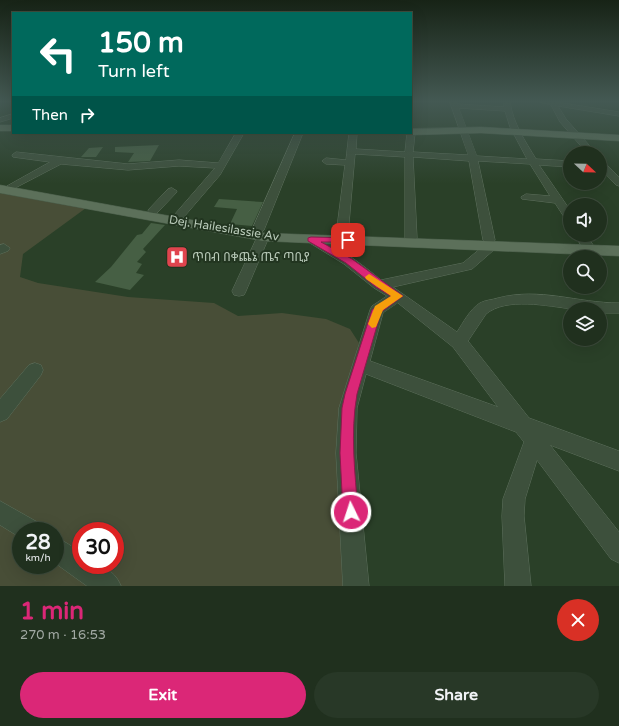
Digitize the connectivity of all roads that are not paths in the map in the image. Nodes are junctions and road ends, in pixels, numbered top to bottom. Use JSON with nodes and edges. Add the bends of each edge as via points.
{"nodes":[{"id":1,"x":572,"y":129,"type":"edge"},
{"id":2,"x":462,"y":131,"type":"junction"},
{"id":3,"x":412,"y":132,"type":"edge"},
{"id":4,"x":516,"y":132,"type":"junction"},
{"id":5,"x":239,"y":134,"type":"edge"},
{"id":6,"x":299,"y":134,"type":"edge"},
{"id":7,"x":353,"y":134,"type":"edge"},
{"id":8,"x":411,"y":134,"type":"edge"},
{"id":9,"x":578,"y":135,"type":"junction"},
{"id":10,"x":619,"y":138,"type":"edge"},
{"id":11,"x":587,"y":146,"type":"edge"},
{"id":12,"x":352,"y":151,"type":"junction"},
{"id":13,"x":409,"y":154,"type":"junction"},
{"id":14,"x":16,"y":155,"type":"dead end"},
{"id":15,"x":473,"y":158,"type":"junction"},
{"id":16,"x":326,"y":161,"type":"dead end"},
{"id":17,"x":533,"y":161,"type":"junction"},
{"id":18,"x":60,"y":162,"type":"junction"},
{"id":19,"x":350,"y":163,"type":"junction"},
{"id":20,"x":563,"y":163,"type":"edge"},
{"id":21,"x":221,"y":166,"type":"junction"},
{"id":22,"x":607,"y":166,"type":"edge"},
{"id":23,"x":619,"y":167,"type":"edge"},
{"id":24,"x":607,"y":171,"type":"edge"},
{"id":25,"x":619,"y":183,"type":"edge"},
{"id":26,"x":4,"y":187,"type":"edge"},
{"id":27,"x":172,"y":191,"type":"dead end"},
{"id":28,"x":526,"y":197,"type":"dead end"},
{"id":29,"x":559,"y":200,"type":"junction"},
{"id":30,"x":563,"y":207,"type":"edge"},
{"id":31,"x":153,"y":211,"type":"junction"},
{"id":32,"x":179,"y":216,"type":"junction"},
{"id":33,"x":260,"y":233,"type":"junction"},
{"id":34,"x":342,"y":235,"type":"junction"},
{"id":35,"x":411,"y":238,"type":"junction"},
{"id":36,"x":311,"y":240,"type":"junction"},
{"id":37,"x":563,"y":241,"type":"edge"},
{"id":38,"x":596,"y":242,"type":"edge"},
{"id":39,"x":490,"y":243,"type":"junction"},
{"id":40,"x":619,"y":246,"type":"edge"},
{"id":41,"x":619,"y":251,"type":"edge"},
{"id":42,"x":379,"y":285,"type":"junction"},
{"id":43,"x":239,"y":291,"type":"dead end"},
{"id":44,"x":398,"y":296,"type":"junction"},
{"id":45,"x":619,"y":308,"type":"edge"},
{"id":46,"x":459,"y":342,"type":"junction"},
{"id":47,"x":361,"y":365,"type":"junction"},
{"id":48,"x":35,"y":370,"type":"dead end"},
{"id":49,"x":0,"y":413,"type":"edge"},
{"id":50,"x":528,"y":433,"type":"junction"},
{"id":51,"x":619,"y":461,"type":"edge"},
{"id":52,"x":0,"y":512,"type":"edge"},
{"id":53,"x":16,"y":522,"type":"edge"},
{"id":54,"x":619,"y":551,"type":"edge"},
{"id":55,"x":64,"y":554,"type":"edge"},
{"id":56,"x":108,"y":586,"type":"edge"},
{"id":57,"x":356,"y":586,"type":"edge"},
{"id":58,"x":518,"y":586,"type":"edge"}],
"edges":[{"from":1,"to":9,"type":"street"},
{"from":2,"to":3,"type":"main road"},
{"from":2,"to":4,"type":"main road"},
{"from":2,"to":15,"type":"street"},
{"from":4,"to":9,"type":"main road"},
{"from":4,"to":17,"type":"street"},
{"from":5,"to":21,"type":"street"},
{"from":6,"to":33,"type":"street"},
{"from":7,"to":12,"type":"street"},
{"from":8,"to":13,"type":"street"},
{"from":9,"to":10,"type":"main road"},
{"from":9,"to":11,"type":"street"},
{"from":12,"to":13,"type":"street"},
{"from":12,"to":19,"type":"street"},
{"from":13,"to":15,"type":"street"},
{"from":13,"to":35,"type":"street"},
{"from":14,"to":18,"type":"street"},
{"from":15,"to":17,"type":"street"},
{"from":15,"to":39,"type":"street"},
{"from":16,"to":19,"type":"street"},
{"from":17,"to":20,"type":"street"},
{"from":17,"to":29,"type":"street"},
{"from":18,"to":21,"type":"street","via":[[128,167],[179,163]]},
{"from":18,"to":26,"type":"street"},
{"from":19,"to":34,"type":"street"},
{"from":21,"to":32,"type":"street"},
{"from":22,"to":23,"type":"street"},
{"from":24,"to":25,"type":"street"},
{"from":26,"to":31,"type":"main road"},
{"from":26,"to":33,"type":"main road","name":"Dej. Hailesilassie Av"},
{"from":27,"to":31,"type":"street"},
{"from":28,"to":29,"type":"street"},
{"from":29,"to":30,"type":"street"},
{"from":31,"to":32,"type":"main road"},
{"from":32,"to":33,"type":"main road"},
{"from":33,"to":34,"type":"main road"},
{"from":33,"to":36,"type":"main road","name":"Dej. Hailesilassie Av"},
{"from":33,"to":43,"type":"street"},
{"from":34,"to":35,"type":"main road"},
{"from":35,"to":39,"type":"main road"},
{"from":36,"to":39,"type":"main road","name":"Dej. Hailesilassie Av"},
{"from":36,"to":42,"type":"street","via":[[349,261]]},
{"from":37,"to":39,"type":"main road"},
{"from":38,"to":40,"type":"main road"},
{"from":39,"to":41,"type":"main road","name":"Dej. Hailesilassie Av"},
{"from":39,"to":42,"type":"street","via":[[467,266]]},
{"from":42,"to":44,"type":"street"},
{"from":44,"to":46,"type":"street"},
{"from":44,"to":47,"type":"street","via":[[377,310]]},
{"from":45,"to":46,"type":"street","via":[[601,308],[546,298],[509,300],[481,311]]},
{"from":46,"to":50,"type":"street"},
{"from":47,"to":50,"type":"street"},
{"from":47,"to":57,"type":"street","via":[[348,408],[346,453]]},
{"from":48,"to":49,"type":"street"},
{"from":50,"to":51,"type":"street"},
{"from":50,"to":54,"type":"street"},
{"from":50,"to":58,"type":"street","via":[[514,499]]},
{"from":52,"to":53,"type":"street"},
{"from":55,"to":56,"type":"street"}]}
